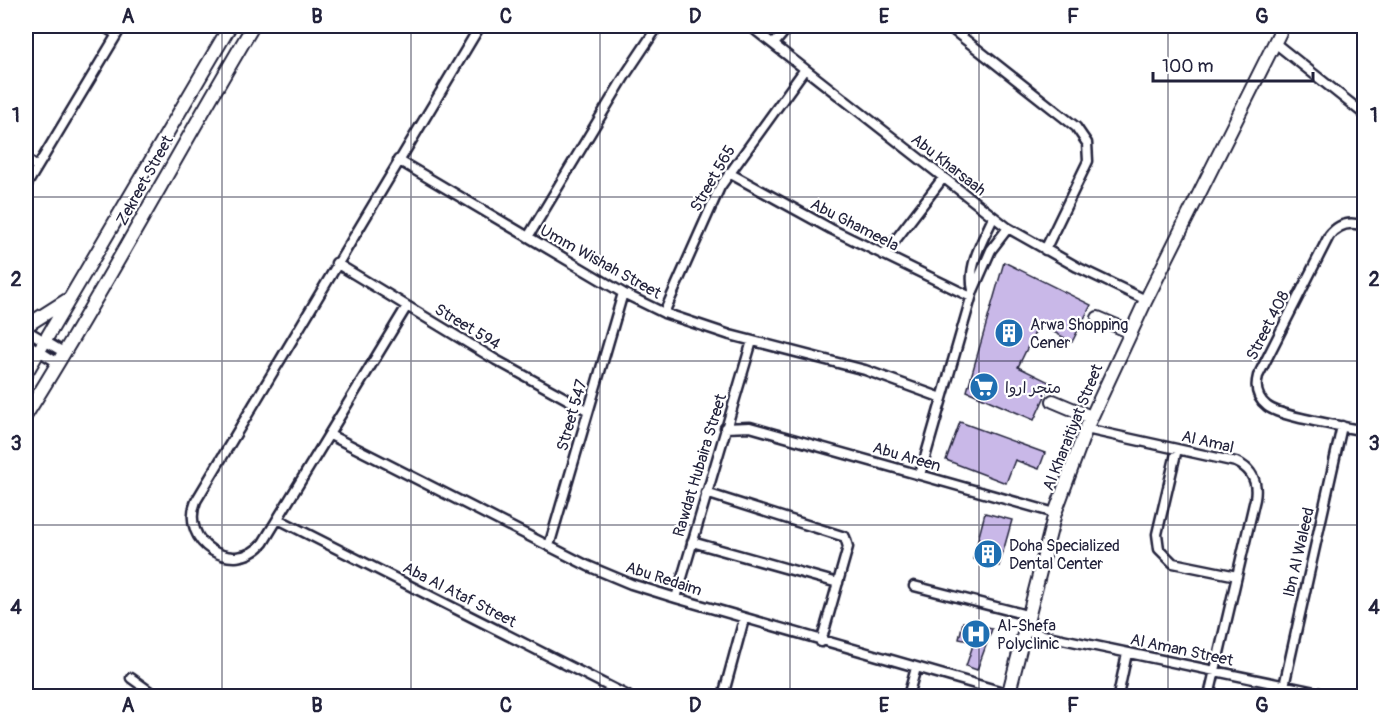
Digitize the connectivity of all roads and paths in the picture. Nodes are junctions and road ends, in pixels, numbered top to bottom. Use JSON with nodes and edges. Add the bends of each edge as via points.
{"nodes":[{"id":1,"x":104,"y":26,"type":"edge"},
{"id":2,"x":122,"y":26,"type":"edge"},
{"id":3,"x":231,"y":26,"type":"edge"},
{"id":4,"x":253,"y":26,"type":"edge"},
{"id":5,"x":480,"y":26,"type":"edge"},
{"id":6,"x":658,"y":26,"type":"edge"},
{"id":7,"x":750,"y":26,"type":"edge"},
{"id":8,"x":789,"y":26,"type":"edge"},
{"id":9,"x":948,"y":26,"type":"edge"},
{"id":10,"x":1283,"y":26,"type":"edge"},
{"id":11,"x":116,"y":34,"type":"junction"},
{"id":12,"x":1275,"y":43,"type":"junction"},
{"id":13,"x":774,"y":45,"type":"junction"},
{"id":14,"x":805,"y":69,"type":"junction"},
{"id":15,"x":1365,"y":114,"type":"edge"},
{"id":16,"x":26,"y":159,"type":"edge"},
{"id":17,"x":398,"y":160,"type":"junction"},
{"id":18,"x":37,"y":167,"type":"junction"},
{"id":19,"x":729,"y":173,"type":"junction"},
{"id":20,"x":943,"y":178,"type":"junction"},
{"id":21,"x":26,"y":186,"type":"edge"},
{"id":22,"x":993,"y":218,"type":"junction"},
{"id":23,"x":1365,"y":226,"type":"edge"},
{"id":24,"x":1008,"y":228,"type":"junction"},
{"id":25,"x":528,"y":237,"type":"junction"},
{"id":26,"x":1045,"y":250,"type":"junction"},
{"id":27,"x":884,"y":255,"type":"junction"},
{"id":28,"x":336,"y":262,"type":"junction"},
{"id":29,"x":623,"y":293,"type":"junction"},
{"id":30,"x":972,"y":294,"type":"junction"},
{"id":31,"x":70,"y":298,"type":"junction"},
{"id":32,"x":1146,"y":300,"type":"junction"},
{"id":33,"x":407,"y":306,"type":"junction"},
{"id":34,"x":664,"y":313,"type":"junction"},
{"id":35,"x":1098,"y":318,"type":"dead end"},
{"id":36,"x":26,"y":328,"type":"edge"},
{"id":37,"x":1131,"y":332,"type":"junction"},
{"id":38,"x":752,"y":341,"type":"junction"},
{"id":39,"x":26,"y":343,"type":"edge"},
{"id":40,"x":42,"y":346,"type":"junction"},
{"id":41,"x":62,"y":358,"type":"junction"},
{"id":42,"x":26,"y":373,"type":"edge"},
{"id":43,"x":942,"y":398,"type":"junction"},
{"id":44,"x":1053,"y":401,"type":"dead end"},
{"id":45,"x":587,"y":410,"type":"junction"},
{"id":46,"x":730,"y":413,"type":"junction"},
{"id":47,"x":26,"y":415,"type":"edge"},
{"id":48,"x":1088,"y":423,"type":"junction"},
{"id":49,"x":1342,"y":426,"type":"junction"},
{"id":50,"x":750,"y":427,"type":"junction"},
{"id":51,"x":725,"y":429,"type":"junction"},
{"id":52,"x":1365,"y":430,"type":"edge"},
{"id":53,"x":330,"y":435,"type":"junction"},
{"id":54,"x":1177,"y":449,"type":"junction"},
{"id":55,"x":920,"y":475,"type":"junction"},
{"id":56,"x":706,"y":493,"type":"junction"},
{"id":57,"x":1055,"y":513,"type":"junction"},
{"id":58,"x":278,"y":519,"type":"junction"},
{"id":59,"x":692,"y":542,"type":"junction"},
{"id":60,"x":549,"y":546,"type":"junction"},
{"id":61,"x":1237,"y":576,"type":"junction"},
{"id":62,"x":838,"y":583,"type":"junction"},
{"id":63,"x":914,"y":586,"type":"dead end"},
{"id":64,"x":676,"y":598,"type":"junction"},
{"id":65,"x":1027,"y":615,"type":"junction"},
{"id":66,"x":744,"y":619,"type":"junction"},
{"id":67,"x":1024,"y":631,"type":"junction"},
{"id":68,"x":821,"y":642,"type":"junction"},
{"id":69,"x":1127,"y":653,"type":"junction"},
{"id":70,"x":916,"y":668,"type":"junction"},
{"id":71,"x":1215,"y":671,"type":"junction"},
{"id":72,"x":132,"y":678,"type":"dead end"},
{"id":73,"x":1284,"y":686,"type":"junction"},
{"id":74,"x":156,"y":696,"type":"edge"},
{"id":75,"x":628,"y":696,"type":"edge"},
{"id":76,"x":723,"y":696,"type":"edge"},
{"id":77,"x":908,"y":696,"type":"edge"},
{"id":78,"x":1009,"y":696,"type":"edge"},
{"id":79,"x":1118,"y":696,"type":"edge"},
{"id":80,"x":1209,"y":696,"type":"edge"},
{"id":81,"x":1334,"y":696,"type":"edge"}],
"edges":[{"from":1,"to":11,"type":"street"},
{"from":2,"to":11,"type":"street"},
{"from":3,"to":31,"type":"street","name":"Zekreet Street"},
{"from":4,"to":41,"type":"street","name":"Zekreet Street"},
{"from":5,"to":17,"type":"street"},
{"from":6,"to":25,"type":"street"},
{"from":7,"to":13,"type":"street","name":"Abu Kharsaah"},
{"from":8,"to":13,"type":"street"},
{"from":9,"to":26,"type":"street","via":[[1085,137],[1089,149],[1087,167]]},
{"from":10,"to":12,"type":"street","name":"Al Kharaitiyat Street"},
{"from":11,"to":18,"type":"street"},
{"from":12,"to":15,"type":"street"},
{"from":12,"to":32,"type":"street","name":"Al Kharaitiyat Street"},
{"from":13,"to":14,"type":"street","name":"Abu Kharsaah"},
{"from":14,"to":19,"type":"street","name":"Street 565"},
{"from":14,"to":20,"type":"street","name":"Abu Kharsaah"},
{"from":16,"to":18,"type":"street"},
{"from":17,"to":25,"type":"street","name":"Umm Wishah Street"},
{"from":17,"to":28,"type":"street"},
{"from":18,"to":21,"type":"street"},
{"from":19,"to":27,"type":"street","name":"Abu Ghameela"},
{"from":19,"to":34,"type":"street","name":"Street 565"},
{"from":20,"to":22,"type":"street","name":"Abu Kharsaah"},
{"from":20,"to":27,"type":"street"},
{"from":22,"to":24,"type":"street","name":"Abu Kharsaah"},
{"from":22,"to":30,"type":"street","via":[[976,256]]},
{"from":23,"to":49,"type":"street","name":"Street 408","via":[[1343,224],[1329,236],[1257,381],[1259,396],[1269,408]]},
{"from":24,"to":26,"type":"street","name":"Abu Kharsaah"},
{"from":24,"to":30,"type":"street","via":[[991,250]]},
{"from":25,"to":29,"type":"street","name":"Umm Wishah Street"},
{"from":26,"to":32,"type":"street","name":"Abu Kharsaah"},
{"from":27,"to":30,"type":"street","name":"Abu Ghameela"},
{"from":28,"to":33,"type":"street","name":"Street 594"},
{"from":28,"to":58,"type":"street","via":[[196,501],[191,520],[206,545],[238,558],[257,550]]},
{"from":29,"to":34,"type":"street","name":"Umm Wishah Street"},
{"from":29,"to":45,"type":"street","name":"Street 547"},
{"from":30,"to":43,"type":"street"},
{"from":31,"to":36,"type":"street"},
{"from":31,"to":40,"type":"street","name":"Zekreet Street"},
{"from":32,"to":37,"type":"street","name":"Al Kharaitiyat Street"},
{"from":33,"to":45,"type":"street","name":"Street 594"},
{"from":33,"to":53,"type":"street"},
{"from":34,"to":38,"type":"street","name":"Umm Wishah Street"},
{"from":35,"to":37,"type":"street"},
{"from":36,"to":40,"type":"street"},
{"from":37,"to":48,"type":"street","name":"Al Kharaitiyat Street"},
{"from":38,"to":43,"type":"street","name":"Umm Wishah Street","via":[[837,362]]},
{"from":38,"to":46,"type":"street","name":"Rawdat Hubaira Street"},
{"from":39,"to":40,"type":"street"},
{"from":40,"to":41,"type":"street"},
{"from":40,"to":42,"type":"street"},
{"from":41,"to":47,"type":"street","name":"Zekreet Street"},
{"from":43,"to":55,"type":"street"},
{"from":44,"to":48,"type":"street"},
{"from":45,"to":60,"type":"street","name":"Street 547"},
{"from":46,"to":50,"type":"street","name":"Abu Areen"},
{"from":46,"to":51,"type":"street","name":"Rawdat Hubaira Street"},
{"from":48,"to":54,"type":"street","name":"Al Amal"},
{"from":48,"to":57,"type":"street","name":"Al Kharaitiyat Street"},
{"from":49,"to":52,"type":"street","name":"Street 408"},
{"from":49,"to":73,"type":"street","name":"Ibn Al Waleed"},
{"from":50,"to":51,"type":"street","name":"Abu Areen"},
{"from":50,"to":55,"type":"street","name":"Abu Areen"},
{"from":51,"to":56,"type":"street","name":"Rawdat Hubaira Street"},
{"from":53,"to":58,"type":"street"},
{"from":53,"to":60,"type":"street","name":"Abu Redaim"},
{"from":54,"to":61,"type":"street","name":"Al Amal","via":[[1236,462],[1254,480],[1255,499]]},
{"from":54,"to":61,"type":"street","via":[[1157,534],[1159,549],[1173,563]]},
{"from":55,"to":57,"type":"street","name":"Abu Areen"},
{"from":56,"to":59,"type":"street","name":"Rawdat Hubaira Street"},
{"from":56,"to":62,"type":"street","via":[[843,535],[848,547]]},
{"from":57,"to":65,"type":"street","name":"Al Kharaitiyat Street"},
{"from":58,"to":75,"type":"street","name":"Aba Al Ataf Street"},
{"from":59,"to":62,"type":"street"},
{"from":59,"to":64,"type":"street","name":"Rawdat Hubaira Street"},
{"from":60,"to":64,"type":"street","name":"Abu Redaim","via":[[609,575]]},
{"from":61,"to":71,"type":"street"},
{"from":62,"to":68,"type":"street"},
{"from":63,"to":65,"type":"street"},
{"from":64,"to":66,"type":"street","name":"Abu Redaim"},
{"from":65,"to":67,"type":"street","name":"Al Kharaitiyat Street"},
{"from":66,"to":68,"type":"street","name":"Abu Redaim"},
{"from":66,"to":76,"type":"street"},
{"from":67,"to":69,"type":"street","name":"Al Aman Street"},
{"from":67,"to":78,"type":"street","name":"Al Kharaitiyat Street"},
{"from":68,"to":70,"type":"street","name":"Abu Redaim"},
{"from":69,"to":71,"type":"street","name":"Al Aman Street"},
{"from":69,"to":79,"type":"street"},
{"from":70,"to":77,"type":"street"},
{"from":70,"to":78,"type":"street","name":"Abu Redaim"},
{"from":71,"to":73,"type":"street","name":"Al Aman Street"},
{"from":71,"to":80,"type":"street"},
{"from":72,"to":74,"type":"street"},
{"from":73,"to":81,"type":"street","name":"Al Aman Street"}]}
